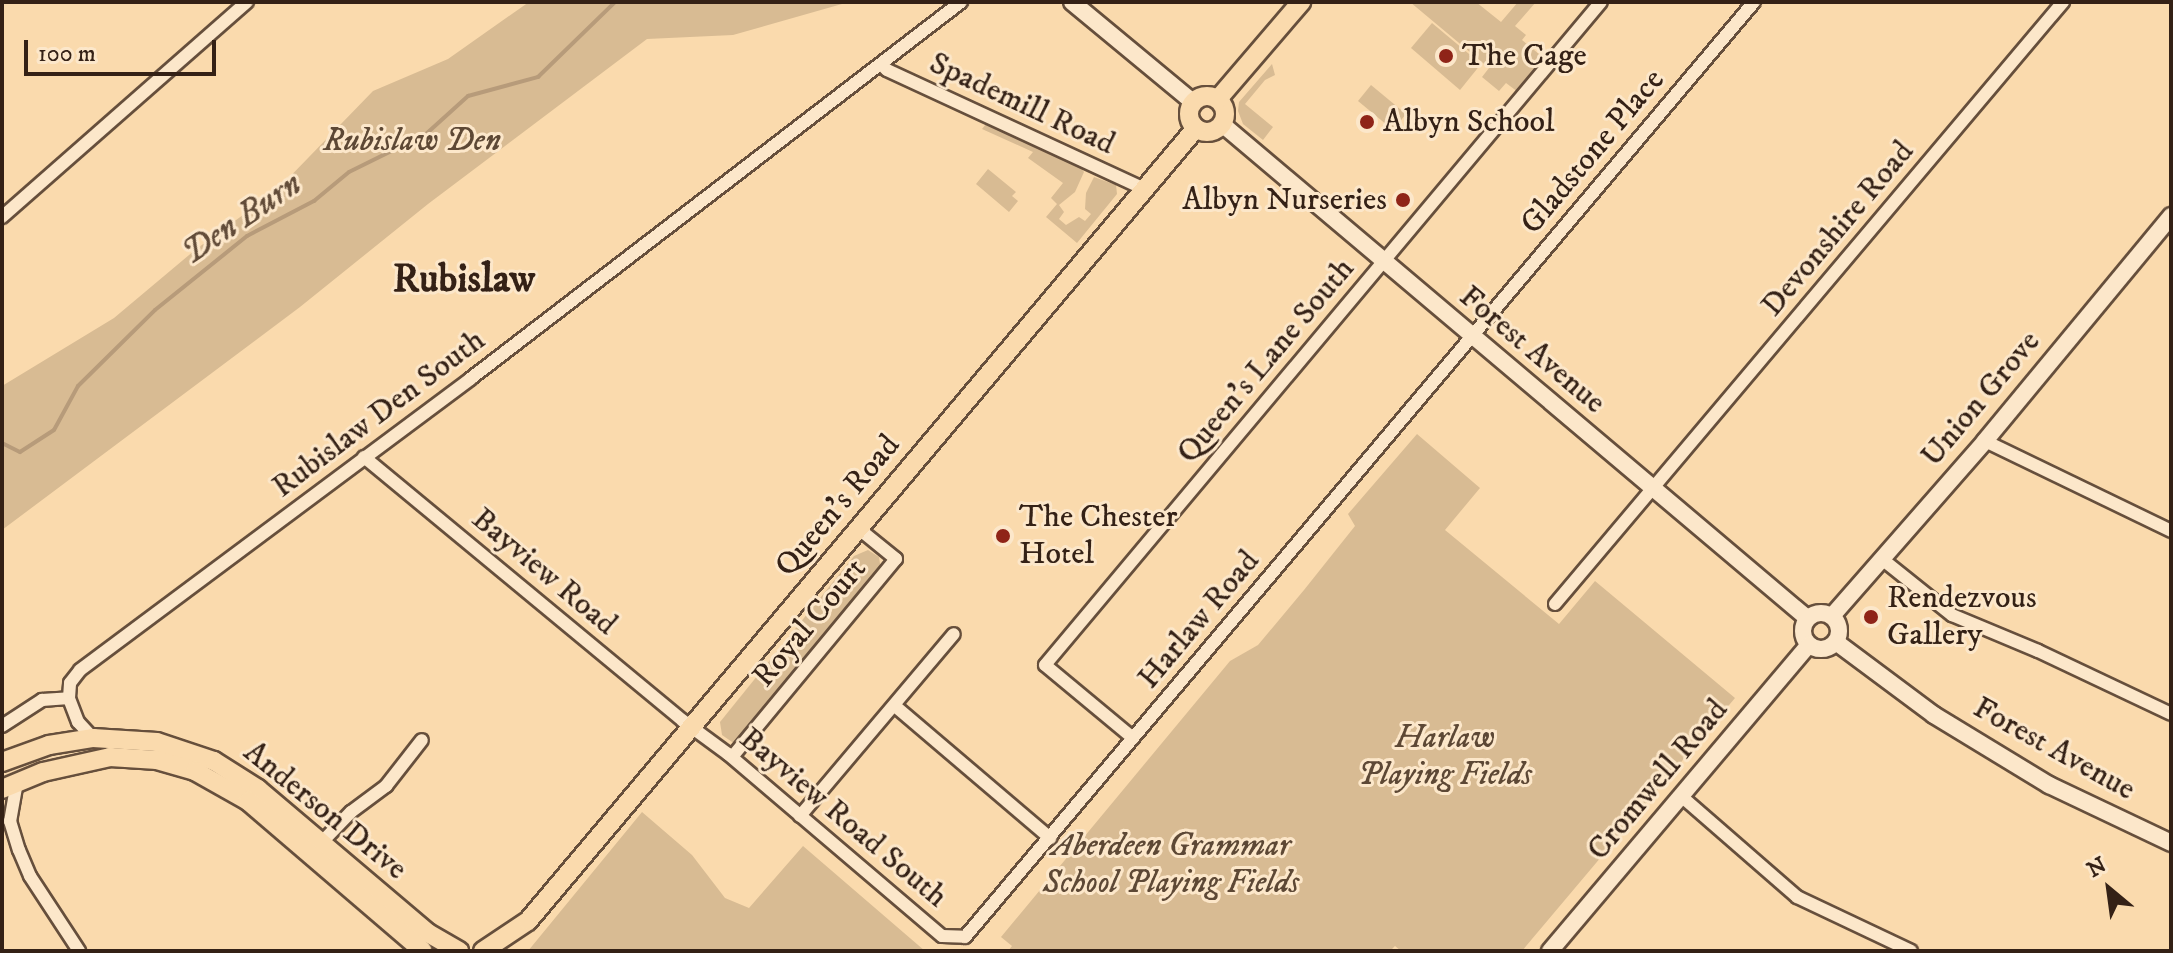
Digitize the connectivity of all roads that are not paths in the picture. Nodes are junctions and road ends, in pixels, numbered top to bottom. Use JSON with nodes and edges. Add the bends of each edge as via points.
{"nodes":[{"id":1,"x":247,"y":2,"type":"edge"},
{"id":2,"x":961,"y":2,"type":"edge"},
{"id":3,"x":1301,"y":2,"type":"edge"},
{"id":4,"x":1601,"y":2,"type":"edge"},
{"id":5,"x":1754,"y":2,"type":"edge"},
{"id":6,"x":2063,"y":2,"type":"edge"},
{"id":7,"x":1083,"y":5,"type":"edge"},
{"id":8,"x":881,"y":64,"type":"junction"},
{"id":9,"x":1218,"y":99,"type":"junction"},
{"id":10,"x":1193,"y":102,"type":"junction"},
{"id":11,"x":1222,"y":124,"type":"junction"},
{"id":12,"x":1196,"y":128,"type":"junction"},
{"id":13,"x":1144,"y":189,"type":"junction"},
{"id":14,"x":2171,"y":216,"type":"edge"},
{"id":15,"x":2,"y":217,"type":"edge"},
{"id":16,"x":1383,"y":262,"type":"junction"},
{"id":17,"x":1473,"y":337,"type":"junction"},
{"id":18,"x":1985,"y":441,"type":"junction"},
{"id":19,"x":364,"y":457,"type":"junction"},
{"id":20,"x":1653,"y":489,"type":"junction"},
{"id":21,"x":858,"y":528,"type":"junction"},
{"id":22,"x":2171,"y":531,"type":"edge"},
{"id":23,"x":1882,"y":559,"type":"junction"},
{"id":24,"x":1555,"y":604,"type":"dead end"},
{"id":25,"x":1832,"y":616,"type":"junction"},
{"id":26,"x":1807,"y":618,"type":"junction"},
{"id":27,"x":954,"y":634,"type":"dead end"},
{"id":28,"x":1836,"y":642,"type":"junction"},
{"id":29,"x":1809,"y":645,"type":"junction"},
{"id":30,"x":69,"y":698,"type":"junction"},
{"id":31,"x":895,"y":706,"type":"junction"},
{"id":32,"x":2171,"y":714,"type":"edge"},
{"id":33,"x":2,"y":726,"type":"edge"},
{"id":34,"x":692,"y":727,"type":"junction"},
{"id":35,"x":93,"y":738,"type":"junction"},
{"id":36,"x":1133,"y":738,"type":"junction"},
{"id":37,"x":422,"y":740,"type":"dead end"},
{"id":38,"x":732,"y":757,"type":"junction"},
{"id":39,"x":2,"y":762,"type":"edge"},
{"id":40,"x":9,"y":786,"type":"edge"},
{"id":41,"x":1681,"y":796,"type":"junction"},
{"id":42,"x":800,"y":816,"type":"junction"},
{"id":43,"x":1050,"y":838,"type":"junction"},
{"id":44,"x":322,"y":842,"type":"junction"},
{"id":45,"x":2171,"y":843,"type":"edge"},
{"id":46,"x":19,"y":850,"type":"junction"},
{"id":47,"x":4,"y":857,"type":"dead end"},
{"id":48,"x":527,"y":923,"type":"junction"},
{"id":49,"x":965,"y":937,"type":"joint"},
{"id":50,"x":79,"y":951,"type":"edge"},
{"id":51,"x":423,"y":951,"type":"edge"},
{"id":52,"x":459,"y":951,"type":"edge"},
{"id":53,"x":483,"y":951,"type":"edge"},
{"id":54,"x":514,"y":951,"type":"edge"},
{"id":55,"x":1550,"y":951,"type":"edge"},
{"id":56,"x":1911,"y":951,"type":"edge"}],
"edges":[{"from":1,"to":15,"type":"street"},
{"from":2,"to":8,"type":"street","name":"Rubislaw Den South"},
{"from":3,"to":9,"type":"main road"},
{"from":4,"to":16,"type":"street","name":"Queen's Lane South"},
{"from":5,"to":17,"type":"street","name":"Gladstone Place"},
{"from":6,"to":20,"type":"street","name":"Devonshire Road"},
{"from":7,"to":10,"type":"street"},
{"from":8,"to":13,"type":"street","name":"Spademill Road"},
{"from":8,"to":19,"type":"street","name":"Rubislaw Den South"},
{"from":9,"to":10,"type":"main road","via":[[1203,96]]},
{"from":9,"to":11,"type":"main road","via":[[1225,114]]},
{"from":10,"to":12,"type":"main road","via":[[1189,115]]},
{"from":11,"to":12,"type":"main road","via":[[1210,131]]},
{"from":11,"to":16,"type":"street","name":"Forest Avenue"},
{"from":12,"to":13,"type":"main road","name":"Queen's Road"},
{"from":13,"to":21,"type":"main road","name":"Queen's Road"},
{"from":14,"to":18,"type":"street","name":"Union Grove"},
{"from":16,"to":17,"type":"street","name":"Forest Avenue"},
{"from":16,"to":36,"type":"street","name":"Queen's Lane South","via":[[1045,665]]},
{"from":17,"to":20,"type":"street","name":"Forest Avenue"},
{"from":17,"to":36,"type":"street","name":"Harlaw Road"},
{"from":18,"to":22,"type":"street"},
{"from":18,"to":23,"type":"street","name":"Union Grove"},
{"from":19,"to":30,"type":"street","name":"Rubislaw Den South","via":[[80,670],[70,683]]},
{"from":19,"to":34,"type":"street","name":"Bayview Road"},
{"from":20,"to":24,"type":"street","name":"Devonshire Road"},
{"from":20,"to":26,"type":"street","name":"Forest Avenue"},
{"from":21,"to":34,"type":"main road","name":"Queen's Road"},
{"from":21,"to":38,"type":"street","name":"Royal Court","via":[[896,559]]},
{"from":23,"to":25,"type":"street","name":"Union Grove"},
{"from":23,"to":32,"type":"street","via":[[1952,615]]},
{"from":25,"to":26,"type":"street","via":[[1822,612]]},
{"from":25,"to":28,"type":"street","via":[[1839,626]]},
{"from":26,"to":29,"type":"street","via":[[1803,635]]},
{"from":27,"to":31,"type":"street"},
{"from":28,"to":29,"type":"street","via":[[1820,649]]},
{"from":28,"to":45,"type":"street","name":"Forest Avenue","via":[[1934,715],[2024,769]]},
{"from":29,"to":41,"type":"street","name":"Cromwell Road"},
{"from":30,"to":33,"type":"street","via":[[42,700]]},
{"from":30,"to":35,"type":"street","via":[[83,731]]},
{"from":31,"to":42,"type":"street"},
{"from":31,"to":43,"type":"street"},
{"from":34,"to":38,"type":"street","name":"Bayview Road South"},
{"from":34,"to":48,"type":"main road","name":"Queen's Road"},
{"from":35,"to":39,"type":"main road","name":"Anderson Drive","via":[[49,745]]},
{"from":35,"to":44,"type":"main road","name":"Anderson Drive","via":[[157,742],[214,761]]},
{"from":36,"to":43,"type":"street","name":"Harlaw Road"},
{"from":37,"to":44,"type":"street","via":[[386,786]]},
{"from":38,"to":42,"type":"street","name":"Bayview Road South"},
{"from":40,"to":46,"type":"street","via":[[10,821]]},
{"from":40,"to":51,"type":"main road","name":"Anderson Drive","via":[[71,763],[110,757],[157,760],[195,771],[248,801]]},
{"from":41,"to":55,"type":"street","name":"Cromwell Road"},
{"from":41,"to":56,"type":"street","via":[[1797,897]]},
{"from":42,"to":49,"type":"street","name":"Bayview Road South","via":[[942,936]]},
{"from":43,"to":49,"type":"street","name":"Harlaw Road"},
{"from":44,"to":52,"type":"main road","name":"Anderson Drive","via":[[428,933]]},
{"from":46,"to":47,"type":"street"},
{"from":46,"to":50,"type":"street"},
{"from":48,"to":53,"type":"main road","name":"Queen's Road"},
{"from":48,"to":54,"type":"main road","name":"Queen's Road"}]}
